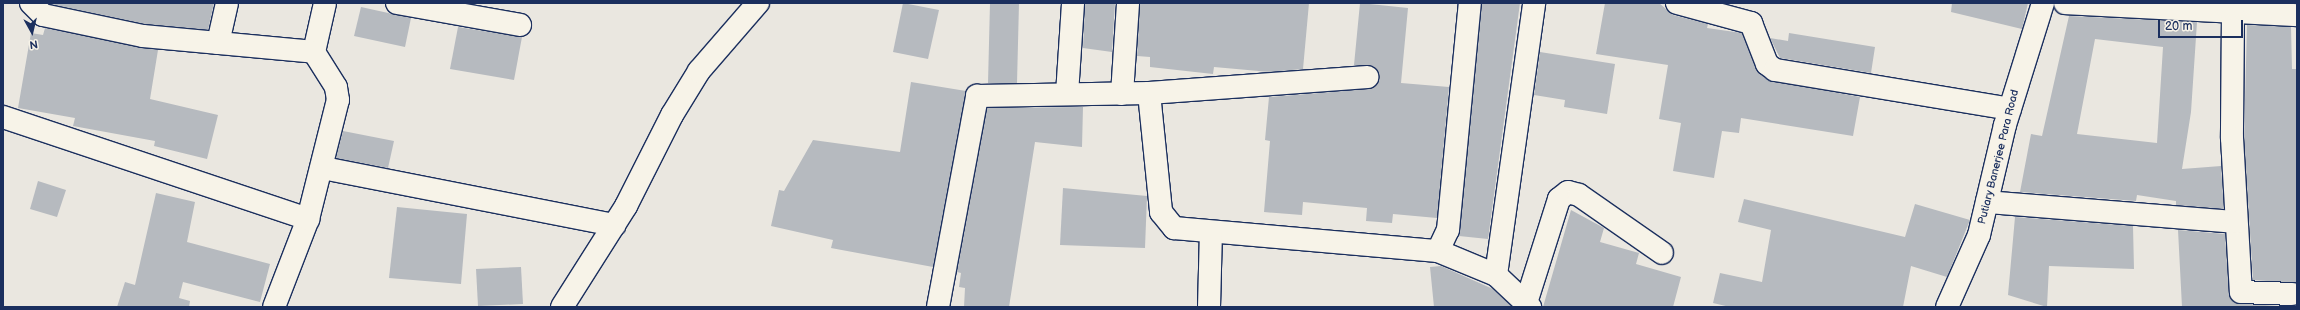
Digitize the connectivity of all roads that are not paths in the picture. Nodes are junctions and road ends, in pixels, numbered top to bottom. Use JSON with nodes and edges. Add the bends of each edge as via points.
{"nodes":[{"id":1,"x":31,"y":3,"type":"edge"},
{"id":2,"x":227,"y":3,"type":"edge"},
{"id":3,"x":325,"y":3,"type":"edge"},
{"id":4,"x":397,"y":3,"type":"edge"},
{"id":5,"x":758,"y":3,"type":"edge"},
{"id":6,"x":1073,"y":3,"type":"edge"},
{"id":7,"x":1128,"y":3,"type":"edge"},
{"id":8,"x":1470,"y":3,"type":"edge"},
{"id":9,"x":1534,"y":3,"type":"edge"},
{"id":10,"x":1677,"y":3,"type":"edge"},
{"id":11,"x":2043,"y":3,"type":"edge"},
{"id":12,"x":2064,"y":3,"type":"edge"},
{"id":13,"x":2234,"y":13,"type":"junction"},
{"id":14,"x":2297,"y":15,"type":"edge"},
{"id":15,"x":520,"y":25,"type":"dead end"},
{"id":16,"x":218,"y":43,"type":"junction"},
{"id":17,"x":314,"y":52,"type":"junction"},
{"id":18,"x":1367,"y":77,"type":"dead end"},
{"id":19,"x":1149,"y":93,"type":"junction"},
{"id":20,"x":1067,"y":94,"type":"junction"},
{"id":21,"x":1122,"y":94,"type":"junction"},
{"id":22,"x":2010,"y":109,"type":"junction"},
{"id":23,"x":3,"y":116,"type":"edge"},
{"id":24,"x":323,"y":168,"type":"junction"},
{"id":25,"x":1987,"y":202,"type":"junction"},
{"id":26,"x":308,"y":219,"type":"junction"},
{"id":27,"x":2235,"y":222,"type":"junction"},
{"id":28,"x":614,"y":225,"type":"junction"},
{"id":29,"x":1211,"y":233,"type":"junction"},
{"id":30,"x":1438,"y":251,"type":"junction"},
{"id":31,"x":1662,"y":253,"type":"dead end"},
{"id":32,"x":1496,"y":275,"type":"junction"},
{"id":33,"x":2292,"y":294,"type":"dead end"},
{"id":34,"x":1528,"y":305,"type":"edge"},
{"id":35,"x":274,"y":307,"type":"edge"},
{"id":36,"x":562,"y":307,"type":"edge"},
{"id":37,"x":938,"y":307,"type":"edge"},
{"id":38,"x":1209,"y":307,"type":"edge"},
{"id":39,"x":1946,"y":307,"type":"edge"}],
"edges":[{"from":1,"to":16,"type":"street","via":[[43,15],[143,36]]},
{"from":2,"to":16,"type":"street"},
{"from":3,"to":17,"type":"street"},
{"from":4,"to":15,"type":"street"},
{"from":5,"to":28,"type":"street","via":[[699,72]]},
{"from":6,"to":20,"type":"street"},
{"from":7,"to":21,"type":"street"},
{"from":8,"to":30,"type":"street","via":[[1448,230]]},
{"from":9,"to":32,"type":"street"},
{"from":10,"to":22,"type":"street","via":[[1734,16],[1751,23],[1767,64],[1776,70]]},
{"from":11,"to":22,"type":"street","name":"Putiary Banerjee Para Road"},
{"from":12,"to":13,"type":"street"},
{"from":13,"to":14,"type":"street"},
{"from":13,"to":27,"type":"street"},
{"from":16,"to":17,"type":"street"},
{"from":17,"to":24,"type":"street","via":[[336,87],[338,100]]},
{"from":18,"to":19,"type":"street"},
{"from":19,"to":21,"type":"street"},
{"from":19,"to":29,"type":"street","via":[[1161,212],[1174,228]]},
{"from":20,"to":21,"type":"street"},
{"from":20,"to":37,"type":"street","via":[[977,96]]},
{"from":22,"to":25,"type":"street","name":"Putiary Banerjee Para Road"},
{"from":23,"to":26,"type":"street"},
{"from":24,"to":26,"type":"street"},
{"from":24,"to":28,"type":"street"},
{"from":25,"to":27,"type":"street"},
{"from":25,"to":39,"type":"street","name":"Putiary Banerjee Para Road","via":[[1979,235]]},
{"from":26,"to":35,"type":"street"},
{"from":27,"to":33,"type":"street","via":[[2241,292]]},
{"from":28,"to":36,"type":"street"},
{"from":29,"to":30,"type":"street"},
{"from":29,"to":38,"type":"street"},
{"from":30,"to":32,"type":"street"},
{"from":31,"to":34,"type":"street","via":[[1579,195],[1568,192],[1559,199]]},
{"from":32,"to":34,"type":"street"}]}
